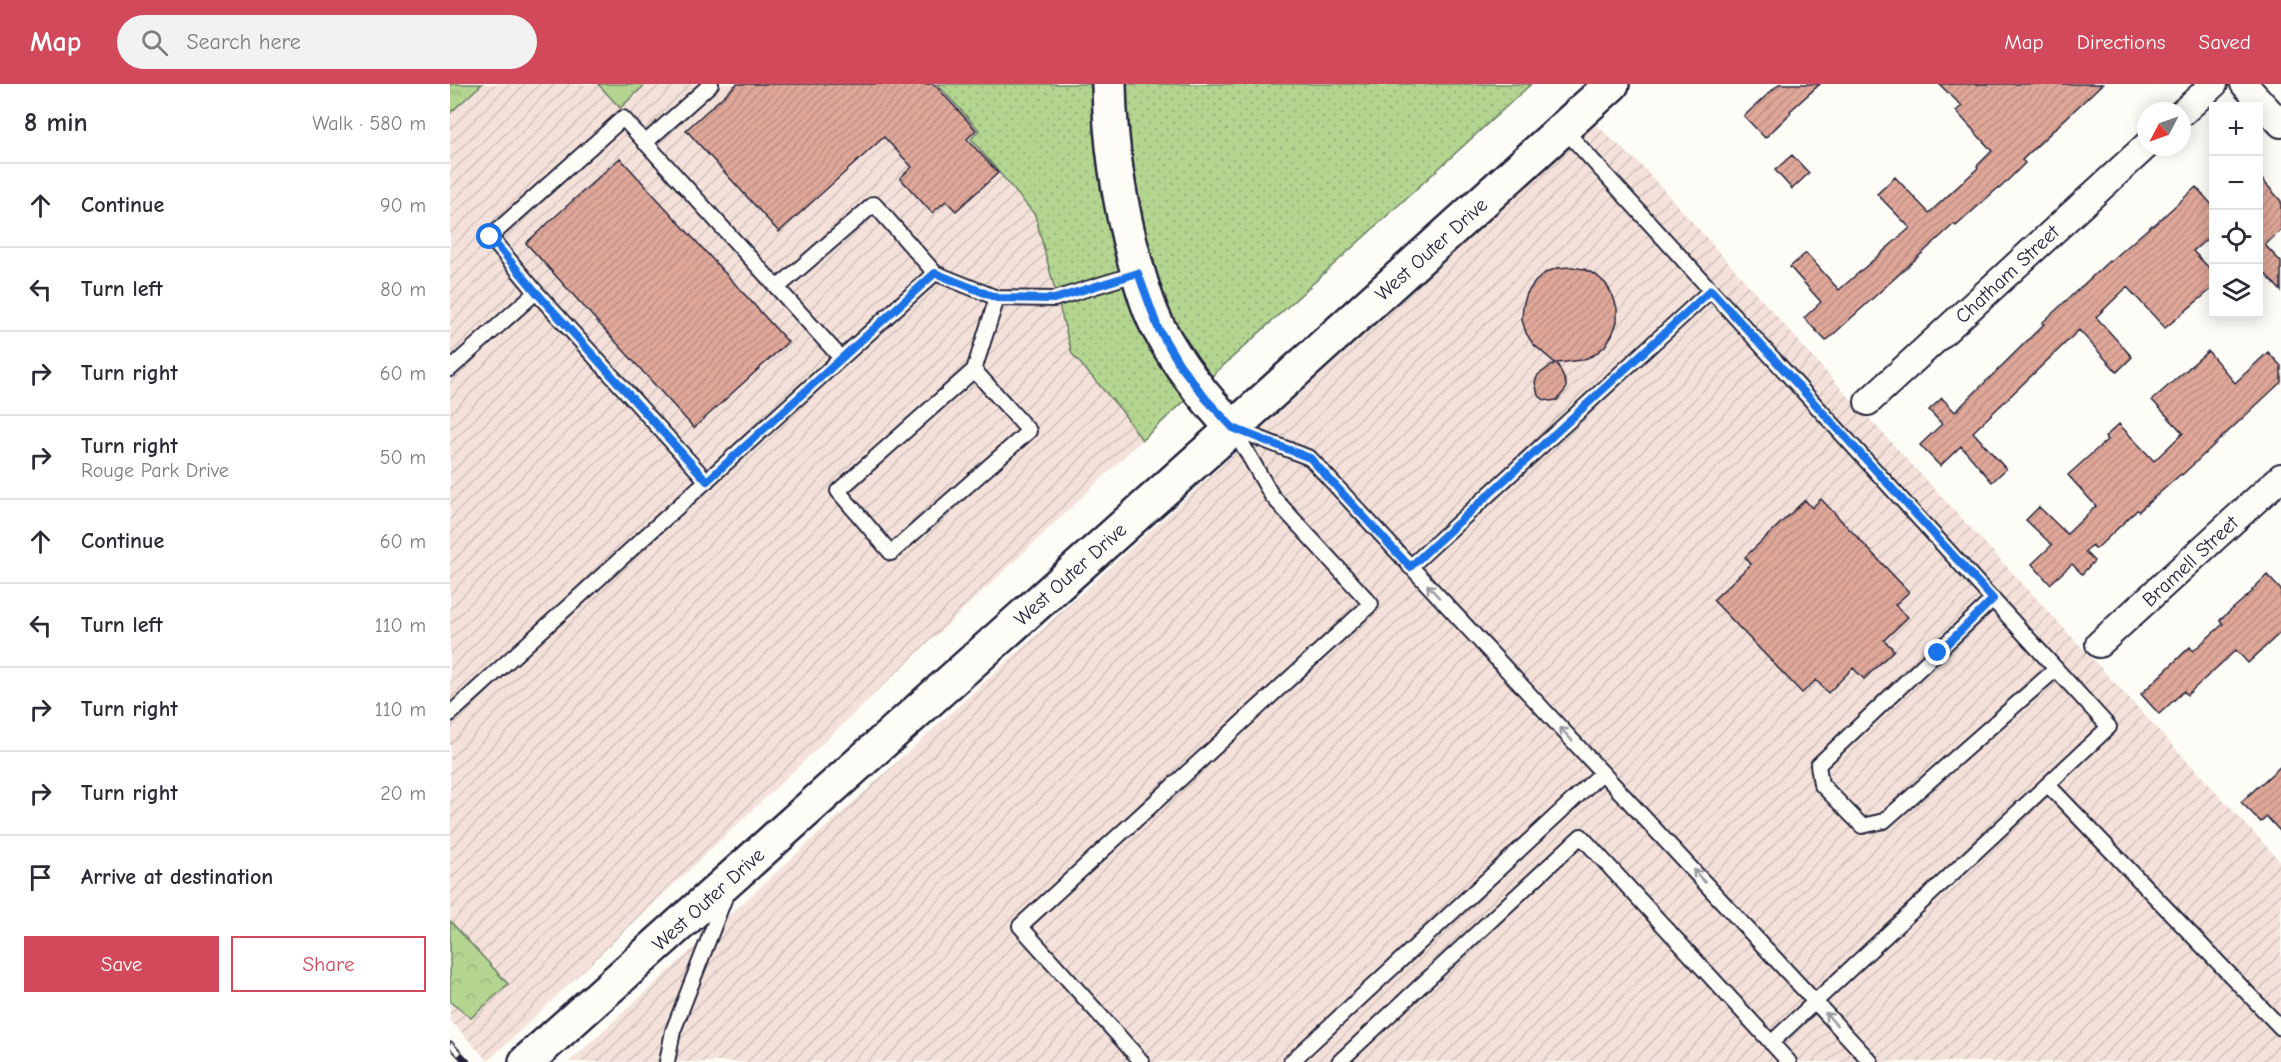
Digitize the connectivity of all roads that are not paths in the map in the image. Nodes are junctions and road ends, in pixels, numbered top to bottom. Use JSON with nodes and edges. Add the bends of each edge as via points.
{"nodes":[{"id":1,"x":711,"y":84,"type":"edge"},
{"id":2,"x":1109,"y":84,"type":"edge"},
{"id":3,"x":1612,"y":84,"type":"edge"},
{"id":4,"x":2214,"y":84,"type":"edge"},
{"id":5,"x":2244,"y":84,"type":"edge"},
{"id":6,"x":2191,"y":105,"type":"edge"},
{"id":7,"x":2281,"y":124,"type":"edge"},
{"id":8,"x":1563,"y":128,"type":"junction"},
{"id":9,"x":645,"y":143,"type":"junction"},
{"id":10,"x":2137,"y":154,"type":"edge"},
{"id":11,"x":935,"y":273,"type":"junction"},
{"id":12,"x":1138,"y":273,"type":"junction"},
{"id":13,"x":777,"y":288,"type":"junction"},
{"id":14,"x":1711,"y":290,"type":"junction"},
{"id":15,"x":536,"y":292,"type":"junction"},
{"id":16,"x":997,"y":298,"type":"junction"},
{"id":17,"x":842,"y":358,"type":"junction"},
{"id":18,"x":450,"y":369,"type":"edge"},
{"id":19,"x":974,"y":370,"type":"junction"},
{"id":20,"x":1868,"y":402,"type":"dead end"},
{"id":21,"x":1233,"y":428,"type":"junction"},
{"id":22,"x":2281,"y":477,"type":"edge"},
{"id":23,"x":707,"y":481,"type":"junction"},
{"id":24,"x":1410,"y":567,"type":"junction"},
{"id":25,"x":1993,"y":599,"type":"junction"},
{"id":26,"x":2099,"y":645,"type":"dead end"},
{"id":27,"x":2056,"y":669,"type":"junction"},
{"id":28,"x":450,"y":714,"type":"edge"},
{"id":29,"x":1602,"y":773,"type":"junction"},
{"id":30,"x":2048,"y":785,"type":"junction"},
{"id":31,"x":734,"y":876,"type":"junction"},
{"id":32,"x":1815,"y":1001,"type":"junction"},
{"id":33,"x":2281,"y":1028,"type":"edge"},
{"id":34,"x":1772,"y":1043,"type":"junction"},
{"id":35,"x":526,"y":1062,"type":"edge"},
{"id":36,"x":667,"y":1062,"type":"edge"},
{"id":37,"x":1143,"y":1062,"type":"edge"},
{"id":38,"x":1291,"y":1062,"type":"edge"},
{"id":39,"x":1339,"y":1062,"type":"edge"},
{"id":40,"x":1789,"y":1062,"type":"edge"},
{"id":41,"x":1871,"y":1062,"type":"edge"}],
"edges":[{"from":1,"to":9,"type":"lane"},
{"from":2,"to":12,"type":"main road","via":[[1116,175]]},
{"from":3,"to":8,"type":"main road","name":"West Outer Drive"},
{"from":4,"to":6,"type":"street"},
{"from":5,"to":7,"type":"street"},
{"from":8,"to":14,"type":"lane"},
{"from":8,"to":21,"type":"main road","name":"West Outer Drive"},
{"from":9,"to":13,"type":"lane"},
{"from":9,"to":15,"type":"lane","via":[[623,118],[490,237]]},
{"from":10,"to":20,"type":"street","name":"Chatham Street"},
{"from":11,"to":13,"type":"lane","via":[[874,204]]},
{"from":11,"to":16,"type":"lane"},
{"from":11,"to":17,"type":"lane"},
{"from":12,"to":16,"type":"lane","via":[[1054,299]]},
{"from":12,"to":21,"type":"main road","via":[[1158,328],[1180,365]]},
{"from":13,"to":17,"type":"lane"},
{"from":14,"to":24,"type":"lane"},
{"from":14,"to":25,"type":"lane"},
{"from":15,"to":18,"type":"lane"},
{"from":15,"to":23,"type":"lane"},
{"from":16,"to":19,"type":"lane"},
{"from":17,"to":23,"type":"lane"},
{"from":19,"to":19,"type":"lane","via":[[1029,431],[891,553],[838,491]]},
{"from":21,"to":24,"type":"lane","via":[[1310,458]]},
{"from":21,"to":31,"type":"main road","name":"West Outer Drive"},
{"from":21,"to":37,"type":"lane","via":[[1272,496],[1371,604],[1020,926]]},
{"from":22,"to":26,"type":"street","name":"Bramell Street"},
{"from":23,"to":28,"type":"lane"},
{"from":29,"to":24,"type":"lane","one_way":true},
{"from":25,"to":27,"type":"lane"},
{"from":25,"to":27,"type":"lane","via":[[1818,765],[1821,784],[1862,826],[1884,821]]},
{"from":27,"to":30,"type":"lane","via":[[2109,727]]},
{"from":32,"to":29,"type":"lane","one_way":true},
{"from":29,"to":38,"type":"lane"},
{"from":30,"to":32,"type":"lane"},
{"from":30,"to":33,"type":"lane"},
{"from":31,"to":35,"type":"main road","name":"West Outer Drive"},
{"from":31,"to":36,"type":"lane","via":[[673,1031]]},
{"from":32,"to":34,"type":"lane"},
{"from":41,"to":32,"type":"lane","one_way":true},
{"from":34,"to":39,"type":"lane","via":[[1581,836]]},
{"from":34,"to":40,"type":"lane"}]}
